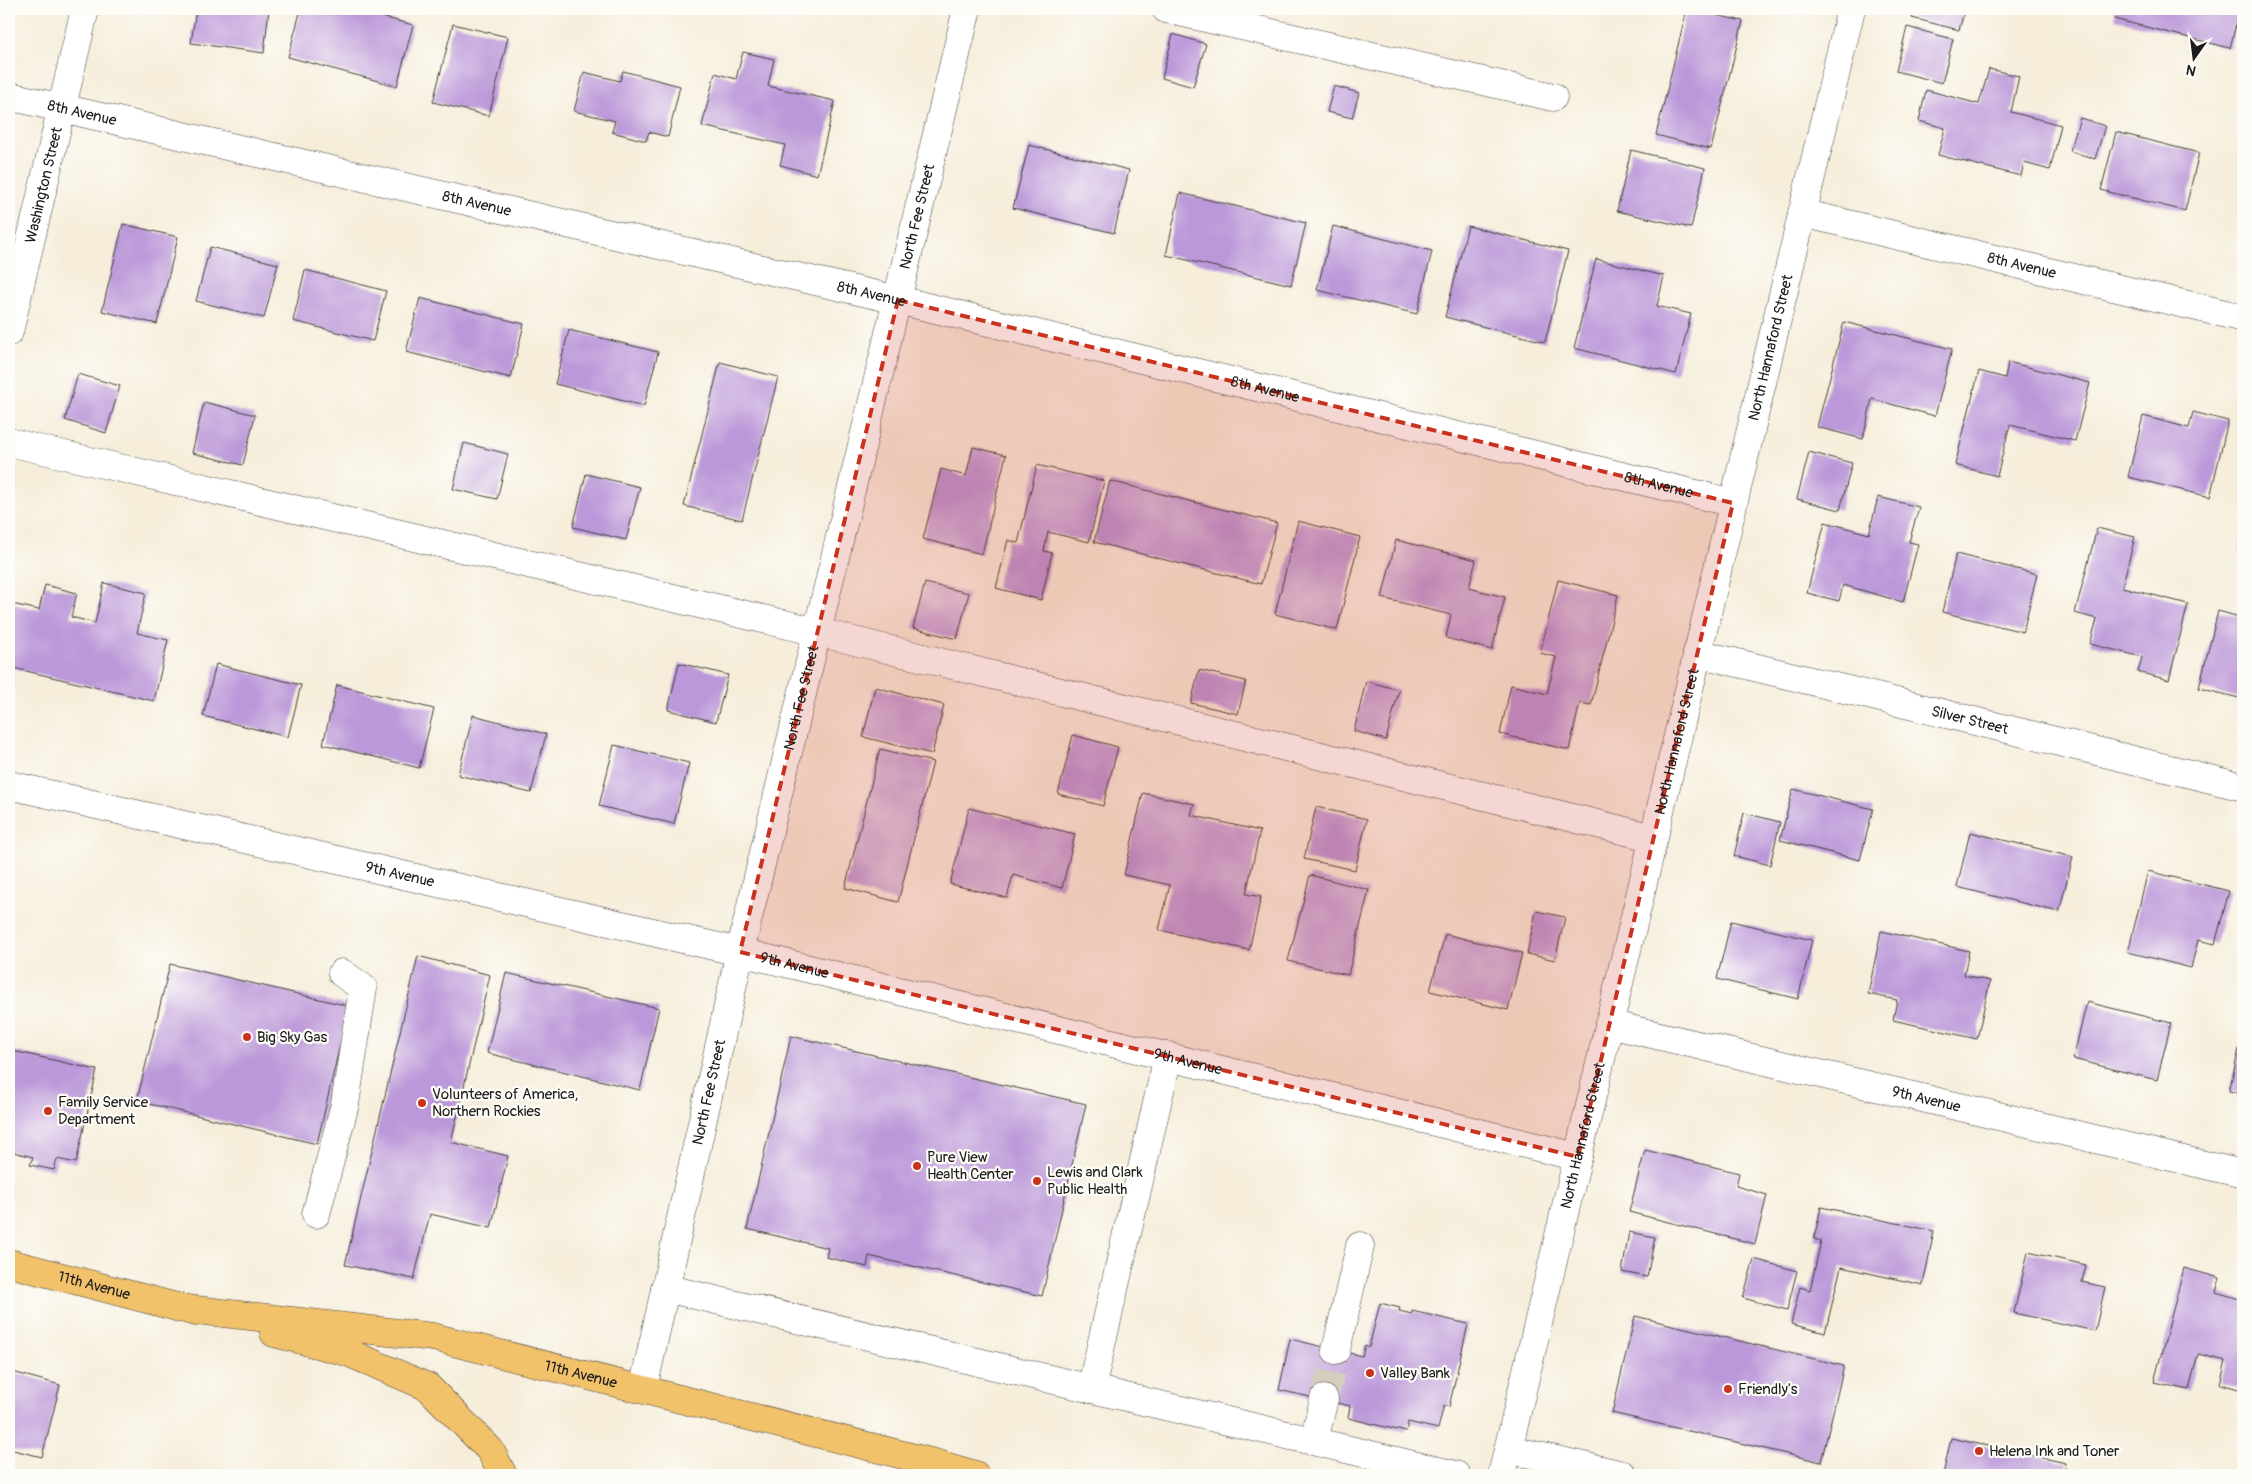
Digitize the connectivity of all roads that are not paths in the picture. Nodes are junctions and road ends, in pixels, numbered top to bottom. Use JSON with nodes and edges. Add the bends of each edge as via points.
{"nodes":[{"id":1,"x":85,"y":9,"type":"edge"},
{"id":2,"x":967,"y":9,"type":"edge"},
{"id":3,"x":1166,"y":9,"type":"edge"},
{"id":4,"x":1851,"y":9,"type":"edge"},
{"id":5,"x":9,"y":96,"type":"edge"},
{"id":6,"x":1553,"y":97,"type":"dead end"},
{"id":7,"x":62,"y":108,"type":"junction"},
{"id":8,"x":1802,"y":213,"type":"junction"},
{"id":9,"x":898,"y":300,"type":"junction"},
{"id":10,"x":2243,"y":318,"type":"edge"},
{"id":11,"x":9,"y":332,"type":"edge"},
{"id":12,"x":9,"y":442,"type":"edge"},
{"id":13,"x":1733,"y":503,"type":"junction"},
{"id":14,"x":818,"y":632,"type":"junction"},
{"id":15,"x":1697,"y":653,"type":"junction"},
{"id":16,"x":9,"y":785,"type":"edge"},
{"id":17,"x":2243,"y":787,"type":"edge"},
{"id":18,"x":1654,"y":838,"type":"junction"},
{"id":19,"x":740,"y":952,"type":"junction"},
{"id":20,"x":342,"y":973,"type":"dead end"},
{"id":21,"x":1609,"y":1024,"type":"junction"},
{"id":22,"x":1168,"y":1056,"type":"junction"},
{"id":23,"x":1578,"y":1157,"type":"junction"},
{"id":24,"x":2243,"y":1174,"type":"edge"},
{"id":25,"x":316,"y":1214,"type":"dead end"},
{"id":26,"x":1360,"y":1246,"type":"dead end"},
{"id":27,"x":9,"y":1263,"type":"edge"},
{"id":28,"x":665,"y":1288,"type":"junction"},
{"id":29,"x":179,"y":1308,"type":"junction"},
{"id":30,"x":1336,"y":1350,"type":"tunnel mouth"},
{"id":31,"x":642,"y":1389,"type":"junction"},
{"id":32,"x":1091,"y":1389,"type":"junction"},
{"id":33,"x":1324,"y":1399,"type":"tunnel mouth"},
{"id":34,"x":1314,"y":1441,"type":"junction"},
{"id":35,"x":1508,"y":1449,"type":"junction"},
{"id":36,"x":1578,"y":1470,"type":"edge"},
{"id":37,"x":503,"y":1475,"type":"edge"},
{"id":38,"x":975,"y":1475,"type":"edge"},
{"id":39,"x":1456,"y":1475,"type":"edge"},
{"id":40,"x":1502,"y":1475,"type":"edge"},
{"id":41,"x":1623,"y":1475,"type":"edge"}],
"edges":[{"from":1,"to":7,"type":"street","name":"Washington Street"},
{"from":2,"to":9,"type":"street","name":"North Fee Street"},
{"from":3,"to":6,"type":"street"},
{"from":4,"to":8,"type":"street","name":"North Hannaford Street"},
{"from":5,"to":7,"type":"street","name":"8th Avenue"},
{"from":7,"to":9,"type":"street","name":"8th Avenue"},
{"from":7,"to":11,"type":"street","name":"Washington Street"},
{"from":8,"to":10,"type":"street","name":"8th Avenue"},
{"from":8,"to":13,"type":"street","name":"North Hannaford Street"},
{"from":9,"to":13,"type":"street","name":"8th Avenue"},
{"from":9,"to":14,"type":"street","name":"North Fee Street"},
{"from":12,"to":14,"type":"street"},
{"from":13,"to":15,"type":"street","name":"North Hannaford Street"},
{"from":14,"to":18,"type":"street"},
{"from":14,"to":19,"type":"street","name":"North Fee Street"},
{"from":15,"to":17,"type":"street","name":"Silver Street"},
{"from":15,"to":18,"type":"street","name":"North Hannaford Street"},
{"from":16,"to":19,"type":"street","name":"9th Avenue"},
{"from":18,"to":21,"type":"street","name":"North Hannaford Street"},
{"from":19,"to":22,"type":"street","name":"9th Avenue"},
{"from":19,"to":28,"type":"street","name":"North Fee Street"},
{"from":20,"to":25,"type":"street","via":[[364,988],[345,1104]]},
{"from":21,"to":23,"type":"street","name":"North Hannaford Street"},
{"from":21,"to":24,"type":"street","name":"9th Avenue"},
{"from":22,"to":23,"type":"street","name":"9th Avenue"},
{"from":22,"to":32,"type":"street"},
{"from":23,"to":35,"type":"street","name":"North Hannaford Street"},
{"from":26,"to":30,"type":"street"},
{"from":27,"to":29,"type":"main road","name":"11th Avenue"},
{"from":28,"to":31,"type":"street","name":"North Fee Street"},
{"from":28,"to":32,"type":"street"},
{"from":29,"to":31,"type":"main road","name":"11th Avenue","via":[[433,1336]]},
{"from":29,"to":37,"type":"main road","name":"11th Avenue","via":[[347,1352],[428,1387],[490,1450]]},
{"from":31,"to":38,"type":"main road","name":"11th Avenue"},
{"from":32,"to":34,"type":"street"},
{"from":33,"to":34,"type":"street"},
{"from":34,"to":39,"type":"street"},
{"from":35,"to":36,"type":"street"},
{"from":35,"to":40,"type":"street","name":"North Hannaford Street"},
{"from":36,"to":41,"type":"street"}]}
